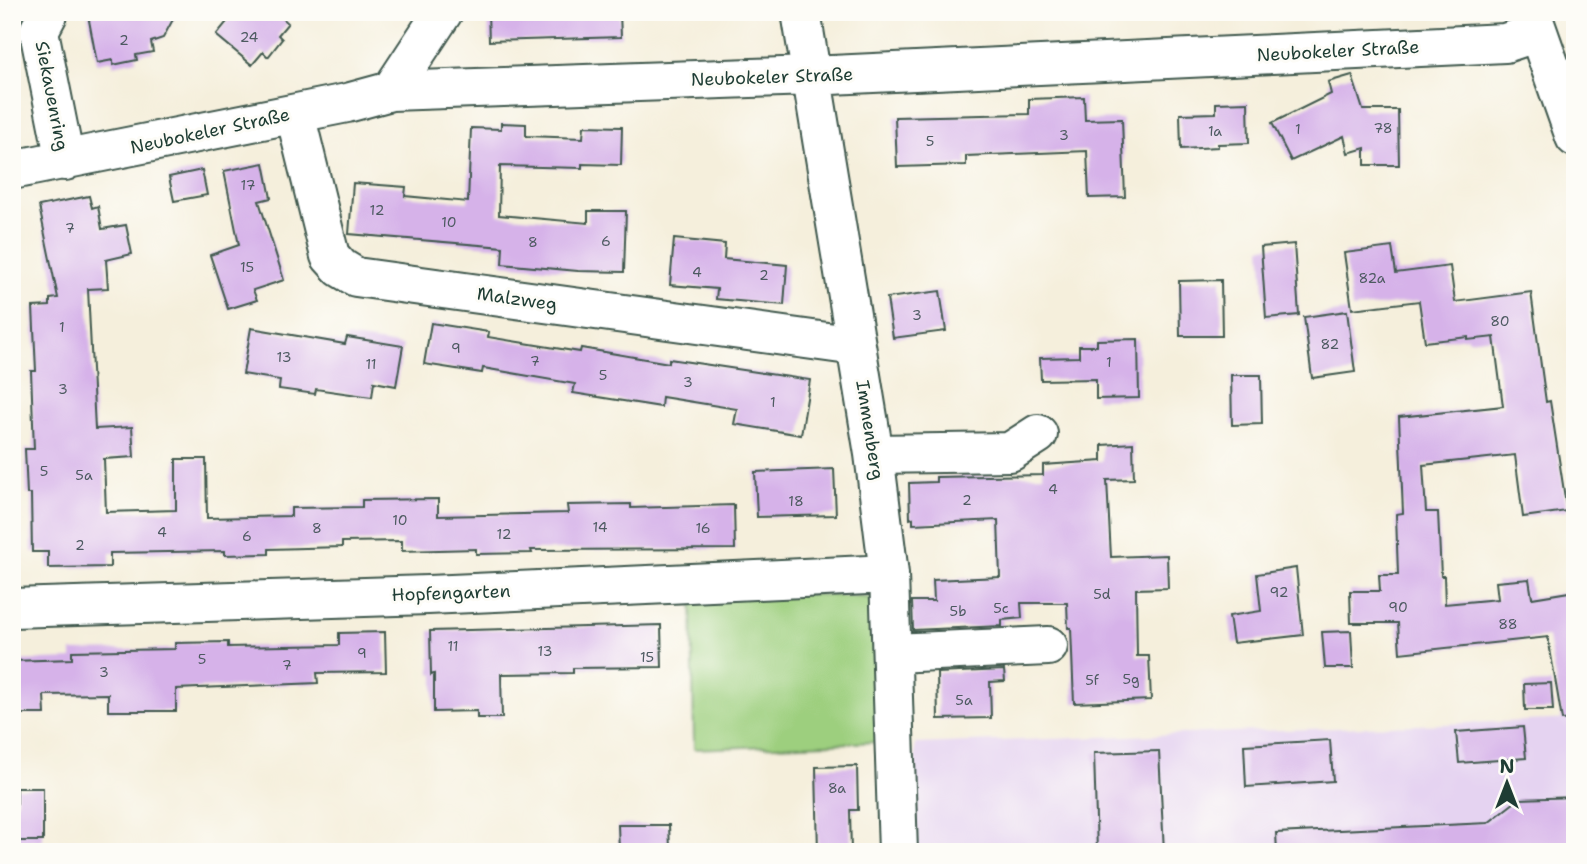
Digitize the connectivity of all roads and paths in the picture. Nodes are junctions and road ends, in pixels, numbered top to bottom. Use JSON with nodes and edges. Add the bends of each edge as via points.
{"nodes":[{"id":1,"x":443,"y":12,"type":"edge"},
{"id":2,"x":801,"y":12,"type":"edge"},
{"id":3,"x":41,"y":18,"type":"edge"},
{"id":4,"x":1534,"y":22,"type":"edge"},
{"id":5,"x":810,"y":76,"type":"junction"},
{"id":6,"x":391,"y":91,"type":"junction"},
{"id":7,"x":295,"y":114,"type":"junction"},
{"id":8,"x":1575,"y":137,"type":"edge"},
{"id":9,"x":65,"y":161,"type":"junction"},
{"id":10,"x":12,"y":170,"type":"edge"},
{"id":11,"x":856,"y":346,"type":"junction"},
{"id":12,"x":1038,"y":433,"type":"dead end"},
{"id":13,"x":874,"y":454,"type":"junction"},
{"id":14,"x":890,"y":573,"type":"junction"},
{"id":15,"x":12,"y":608,"type":"edge"},
{"id":16,"x":1048,"y":646,"type":"dead end"},
{"id":17,"x":893,"y":653,"type":"junction"},
{"id":18,"x":898,"y":852,"type":"edge"}],
"edges":[{"from":1,"to":6,"type":"street"},
{"from":2,"to":5,"type":"street","name":"Immenberg"},
{"from":3,"to":9,"type":"street","name":"Siekauenring"},
{"from":4,"to":5,"type":"street","name":"Neubokeler Straße","via":[[1505,43]]},
{"from":4,"to":8,"type":"street"},
{"from":5,"to":6,"type":"street","name":"Neubokeler Straße"},
{"from":5,"to":11,"type":"street","name":"Immenberg"},
{"from":6,"to":7,"type":"street","name":"Neubokeler Straße"},
{"from":7,"to":9,"type":"street","name":"Neubokeler Straße"},
{"from":7,"to":11,"type":"street","name":"Malzweg","via":[[330,256],[356,277]]},
{"from":9,"to":10,"type":"street","name":"Neubokeler Straße"},
{"from":11,"to":13,"type":"street","name":"Immenberg"},
{"from":12,"to":13,"type":"street","via":[[1010,452]]},
{"from":13,"to":14,"type":"street","name":"Immenberg"},
{"from":14,"to":15,"type":"street","name":"Hopfengarten","via":[[428,595]]},
{"from":14,"to":17,"type":"street","name":"Immenberg"},
{"from":16,"to":17,"type":"street"},
{"from":17,"to":18,"type":"street","name":"Immenberg"}]}
